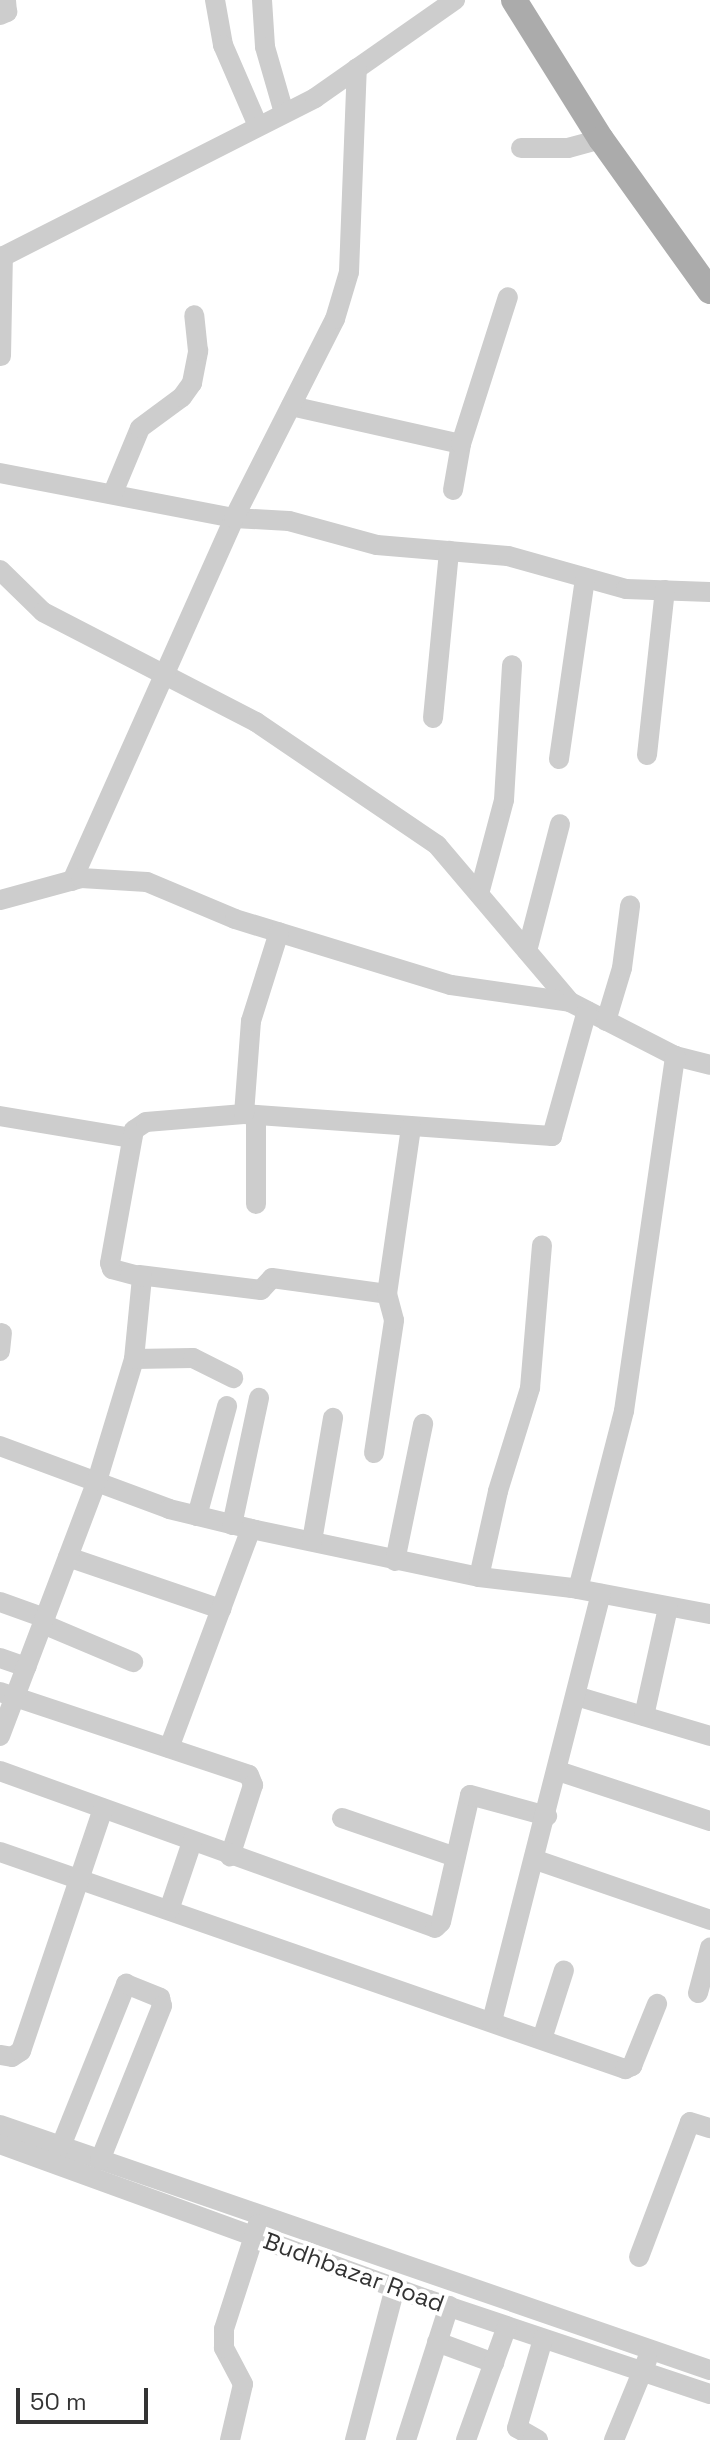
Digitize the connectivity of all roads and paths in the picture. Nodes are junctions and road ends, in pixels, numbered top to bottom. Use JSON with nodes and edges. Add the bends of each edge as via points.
{"nodes":[{"id":1,"x":6,"y":0,"type":"edge"},
{"id":2,"x":215,"y":0,"type":"edge"},
{"id":3,"x":262,"y":0,"type":"edge"},
{"id":4,"x":455,"y":0,"type":"edge"},
{"id":5,"x":514,"y":0,"type":"edge"},
{"id":6,"x":0,"y":15,"type":"edge"},
{"id":7,"x":357,"y":68,"type":"junction"},
{"id":8,"x":284,"y":113,"type":"junction"},
{"id":9,"x":258,"y":126,"type":"junction"},
{"id":10,"x":601,"y":139,"type":"junction"},
{"id":11,"x":521,"y":148,"type":"dead end"},
{"id":12,"x":2,"y":257,"type":"edge"},
{"id":13,"x":710,"y":291,"type":"edge"},
{"id":14,"x":508,"y":297,"type":"dead end"},
{"id":15,"x":194,"y":315,"type":"dead end"},
{"id":16,"x":1,"y":356,"type":"edge"},
{"id":17,"x":291,"y":406,"type":"junction"},
{"id":18,"x":461,"y":444,"type":"junction"},
{"id":19,"x":0,"y":473,"type":"edge"},
{"id":20,"x":453,"y":490,"type":"dead end"},
{"id":21,"x":113,"y":493,"type":"junction"},
{"id":22,"x":234,"y":518,"type":"junction"},
{"id":23,"x":449,"y":551,"type":"junction"},
{"id":24,"x":0,"y":570,"type":"edge"},
{"id":25,"x":585,"y":578,"type":"junction"},
{"id":26,"x":665,"y":590,"type":"junction"},
{"id":27,"x":710,"y":592,"type":"edge"},
{"id":28,"x":512,"y":665,"type":"dead end"},
{"id":29,"x":164,"y":674,"type":"junction"},
{"id":30,"x":433,"y":718,"type":"dead end"},
{"id":31,"x":647,"y":755,"type":"dead end"},
{"id":32,"x":559,"y":759,"type":"dead end"},
{"id":33,"x":560,"y":824,"type":"dead end"},
{"id":34,"x":72,"y":881,"type":"junction"},
{"id":35,"x":479,"y":894,"type":"junction"},
{"id":36,"x":0,"y":900,"type":"edge"},
{"id":37,"x":630,"y":906,"type":"dead end"},
{"id":38,"x":279,"y":932,"type":"junction"},
{"id":39,"x":527,"y":951,"type":"junction"},
{"id":40,"x":578,"y":1007,"type":"junction"},
{"id":41,"x":606,"y":1021,"type":"junction"},
{"id":42,"x":675,"y":1056,"type":"junction"},
{"id":43,"x":710,"y":1065,"type":"edge"},
{"id":44,"x":250,"y":1114,"type":"junction"},
{"id":45,"x":0,"y":1116,"type":"edge"},
{"id":46,"x":411,"y":1127,"type":"junction"},
{"id":47,"x":132,"y":1138,"type":"junction"},
{"id":48,"x":256,"y":1204,"type":"dead end"},
{"id":49,"x":542,"y":1246,"type":"dead end"},
{"id":50,"x":139,"y":1275,"type":"junction"},
{"id":51,"x":387,"y":1294,"type":"junction"},
{"id":52,"x":134,"y":1359,"type":"junction"},
{"id":53,"x":233,"y":1378,"type":"dead end"},
{"id":54,"x":259,"y":1398,"type":"dead end"},
{"id":55,"x":227,"y":1406,"type":"dead end"},
{"id":56,"x":333,"y":1418,"type":"dead end"},
{"id":57,"x":423,"y":1424,"type":"dead end"},
{"id":58,"x":0,"y":1446,"type":"edge"},
{"id":59,"x":374,"y":1453,"type":"dead end"},
{"id":60,"x":97,"y":1481,"type":"junction"},
{"id":61,"x":197,"y":1516,"type":"junction"},
{"id":62,"x":241,"y":1527,"type":"junction"},
{"id":63,"x":312,"y":1541,"type":"junction"},
{"id":64,"x":68,"y":1557,"type":"junction"},
{"id":65,"x":395,"y":1561,"type":"junction"},
{"id":66,"x":479,"y":1577,"type":"junction"},
{"id":67,"x":578,"y":1589,"type":"junction"},
{"id":68,"x":601,"y":1594,"type":"junction"},
{"id":69,"x":0,"y":1602,"type":"edge"},
{"id":70,"x":668,"y":1608,"type":"junction"},
{"id":71,"x":221,"y":1609,"type":"junction"},
{"id":72,"x":710,"y":1614,"type":"edge"},
{"id":73,"x":44,"y":1621,"type":"junction"},
{"id":74,"x":0,"y":1658,"type":"edge"},
{"id":75,"x":133,"y":1662,"type":"dead end"},
{"id":76,"x":26,"y":1667,"type":"junction"},
{"id":77,"x":8,"y":1694,"type":"edge"},
{"id":78,"x":576,"y":1696,"type":"junction"},
{"id":79,"x":644,"y":1716,"type":"junction"},
{"id":80,"x":0,"y":1736,"type":"edge"},
{"id":81,"x":710,"y":1736,"type":"edge"},
{"id":82,"x":169,"y":1748,"type":"junction"},
{"id":83,"x":0,"y":1771,"type":"edge"},
{"id":84,"x":558,"y":1771,"type":"junction"},
{"id":85,"x":103,"y":1809,"type":"junction"},
{"id":86,"x":547,"y":1816,"type":"junction"},
{"id":87,"x":342,"y":1818,"type":"dead end"},
{"id":88,"x":710,"y":1821,"type":"edge"},
{"id":89,"x":192,"y":1842,"type":"junction"},
{"id":90,"x":0,"y":1852,"type":"edge"},
{"id":91,"x":230,"y":1856,"type":"junction"},
{"id":92,"x":455,"y":1857,"type":"junction"},
{"id":93,"x":536,"y":1860,"type":"junction"},
{"id":94,"x":79,"y":1879,"type":"junction"},
{"id":95,"x":169,"y":1910,"type":"junction"},
{"id":96,"x":710,"y":1920,"type":"edge"},
{"id":97,"x":710,"y":1948,"type":"edge"},
{"id":98,"x":564,"y":1970,"type":"dead end"},
{"id":99,"x":698,"y":1993,"type":"dead end"},
{"id":100,"x":657,"y":2004,"type":"dead end"},
{"id":101,"x":492,"y":2021,"type":"junction"},
{"id":102,"x":542,"y":2039,"type":"junction"},
{"id":103,"x":0,"y":2055,"type":"edge"},
{"id":104,"x":0,"y":2125,"type":"edge"},
{"id":105,"x":710,"y":2128,"type":"edge"},
{"id":106,"x":0,"y":2144,"type":"edge"},
{"id":107,"x":61,"y":2146,"type":"junction"},
{"id":108,"x":100,"y":2160,"type":"junction"},
{"id":109,"x":262,"y":2215,"type":"junction"},
{"id":110,"x":253,"y":2235,"type":"junction"},
{"id":111,"x":639,"y":2257,"type":"dead end"},
{"id":112,"x":415,"y":2267,"type":"junction"},
{"id":113,"x":401,"y":2289,"type":"junction"},
{"id":114,"x":449,"y":2306,"type":"junction"},
{"id":115,"x":507,"y":2326,"type":"junction"},
{"id":116,"x":543,"y":2339,"type":"junction"},
{"id":117,"x":437,"y":2342,"type":"junction"},
{"id":118,"x":652,"y":2349,"type":"junction"},
{"id":119,"x":494,"y":2363,"type":"junction"},
{"id":120,"x":710,"y":2370,"type":"edge"},
{"id":121,"x":642,"y":2372,"type":"junction"},
{"id":122,"x":710,"y":2394,"type":"edge"},
{"id":123,"x":230,"y":2440,"type":"edge"},
{"id":124,"x":355,"y":2440,"type":"edge"},
{"id":125,"x":406,"y":2440,"type":"edge"},
{"id":126,"x":466,"y":2440,"type":"edge"},
{"id":127,"x":538,"y":2440,"type":"edge"},
{"id":128,"x":614,"y":2440,"type":"edge"}],
"edges":[{"from":1,"to":6,"type":"street","via":[[7,12]]},
{"from":2,"to":9,"type":"street","via":[[223,45]]},
{"from":3,"to":8,"type":"street","via":[[265,47]]},
{"from":4,"to":7,"type":"street"},
{"from":5,"to":10,"type":"main road"},
{"from":7,"to":8,"type":"street"},
{"from":7,"to":17,"type":"street","via":[[349,272],[335,319]]},
{"from":8,"to":9,"type":"street"},
{"from":9,"to":12,"type":"street"},
{"from":10,"to":11,"type":"street","via":[[568,148]]},
{"from":10,"to":13,"type":"main road"},
{"from":12,"to":16,"type":"street"},
{"from":14,"to":18,"type":"street"},
{"from":15,"to":21,"type":"street","via":[[198,351],[192,383],[140,428]]},
{"from":17,"to":18,"type":"street"},
{"from":17,"to":22,"type":"street"},
{"from":18,"to":20,"type":"street"},
{"from":19,"to":21,"type":"street"},
{"from":21,"to":22,"type":"street"},
{"from":22,"to":23,"type":"street","via":[[289,521],[377,545]]},
{"from":22,"to":29,"type":"street"},
{"from":23,"to":25,"type":"street","via":[[508,556]]},
{"from":23,"to":30,"type":"street"},
{"from":24,"to":29,"type":"street","via":[[43,612]]},
{"from":25,"to":26,"type":"street","via":[[626,589]]},
{"from":25,"to":32,"type":"street"},
{"from":26,"to":27,"type":"street"},
{"from":26,"to":31,"type":"street"},
{"from":28,"to":35,"type":"street","via":[[504,800]]},
{"from":29,"to":34,"type":"street"},
{"from":29,"to":35,"type":"street","via":[[256,722],[362,792],[437,845]]},
{"from":33,"to":39,"type":"street"},
{"from":34,"to":36,"type":"street"},
{"from":34,"to":38,"type":"street","via":[[147,882]]},
{"from":35,"to":39,"type":"street"},
{"from":37,"to":41,"type":"street","via":[[622,968]]},
{"from":38,"to":40,"type":"street","via":[[451,985]]},
{"from":38,"to":44,"type":"street","via":[[251,1021]]},
{"from":39,"to":40,"type":"street"},
{"from":40,"to":41,"type":"street"},
{"from":40,"to":46,"type":"street","via":[[552,1136]]},
{"from":41,"to":42,"type":"street"},
{"from":42,"to":43,"type":"street"},
{"from":42,"to":67,"type":"street","via":[[624,1411]]},
{"from":44,"to":46,"type":"street"},
{"from":44,"to":47,"type":"street","via":[[146,1122],[138,1125]]},
{"from":44,"to":48,"type":"street"},
{"from":45,"to":47,"type":"street"},
{"from":46,"to":51,"type":"street"},
{"from":47,"to":50,"type":"street","via":[[110,1263],[112,1269]]},
{"from":49,"to":66,"type":"street","via":[[530,1388],[498,1491]]},
{"from":50,"to":51,"type":"street","via":[[261,1290],[272,1278]]},
{"from":50,"to":52,"type":"street","via":[[143,1282]]},
{"from":51,"to":59,"type":"street","via":[[394,1320]]},
{"from":52,"to":53,"type":"street","via":[[193,1358]]},
{"from":52,"to":60,"type":"street"},
{"from":54,"to":62,"type":"street"},
{"from":55,"to":61,"type":"street"},
{"from":56,"to":63,"type":"street"},
{"from":57,"to":65,"type":"street"},
{"from":58,"to":60,"type":"street"},
{"from":60,"to":61,"type":"street"},
{"from":60,"to":64,"type":"street"},
{"from":61,"to":62,"type":"street"},
{"from":62,"to":63,"type":"street"},
{"from":62,"to":71,"type":"street"},
{"from":63,"to":65,"type":"street"},
{"from":64,"to":71,"type":"street"},
{"from":64,"to":73,"type":"street"},
{"from":65,"to":66,"type":"street"},
{"from":66,"to":67,"type":"street"},
{"from":67,"to":68,"type":"street"},
{"from":68,"to":70,"type":"street"},
{"from":68,"to":78,"type":"street"},
{"from":69,"to":73,"type":"street"},
{"from":70,"to":72,"type":"street"},
{"from":70,"to":79,"type":"street"},
{"from":71,"to":82,"type":"street"},
{"from":73,"to":75,"type":"street"},
{"from":73,"to":76,"type":"street"},
{"from":74,"to":76,"type":"street"},
{"from":76,"to":77,"type":"street"},
{"from":77,"to":80,"type":"street"},
{"from":77,"to":82,"type":"street"},
{"from":78,"to":79,"type":"street"},
{"from":78,"to":84,"type":"street"},
{"from":79,"to":81,"type":"street"},
{"from":82,"to":91,"type":"street","via":[[253,1779]]},
{"from":83,"to":85,"type":"street"},
{"from":84,"to":86,"type":"street"},
{"from":84,"to":88,"type":"street"},
{"from":85,"to":89,"type":"street"},
{"from":85,"to":94,"type":"street"},
{"from":86,"to":92,"type":"street","via":[[470,1795]]},
{"from":86,"to":93,"type":"street"},
{"from":87,"to":92,"type":"street"},
{"from":89,"to":91,"type":"street"},
{"from":89,"to":95,"type":"street"},
{"from":90,"to":94,"type":"street"},
{"from":91,"to":92,"type":"street","via":[[435,1928],[441,1922]]},
{"from":93,"to":96,"type":"street"},
{"from":93,"to":101,"type":"street"},
{"from":94,"to":95,"type":"street"},
{"from":94,"to":103,"type":"street","via":[[21,2051],[12,2057]]},
{"from":95,"to":101,"type":"street"},
{"from":97,"to":99,"type":"street"},
{"from":98,"to":102,"type":"street"},
{"from":100,"to":102,"type":"street","via":[[628,2069]]},
{"from":101,"to":102,"type":"street"},
{"from":104,"to":107,"type":"street","name":"Budhbazar Road"},
{"from":105,"to":111,"type":"street","via":[[690,2122]]},
{"from":106,"to":110,"type":"street","name":"Budhbazar Road"},
{"from":107,"to":108,"type":"street","name":"Budhbazar Road"},
{"from":107,"to":108,"type":"street","via":[[126,1984],[160,1998],[162,2006]]},
{"from":108,"to":109,"type":"street","name":"Budhbazar Road"},
{"from":109,"to":110,"type":"street"},
{"from":109,"to":112,"type":"street","name":"Budhbazar Road"},
{"from":110,"to":113,"type":"street","name":"Budhbazar Road"},
{"from":110,"to":123,"type":"street","via":[[224,2329],[224,2348],[243,2384]]},
{"from":112,"to":113,"type":"street"},
{"from":112,"to":118,"type":"street","name":"Budhbazar Road"},
{"from":113,"to":114,"type":"street","name":"Budhbazar Road"},
{"from":113,"to":124,"type":"street"},
{"from":114,"to":115,"type":"street","name":"Budhbazar Road"},
{"from":114,"to":117,"type":"street"},
{"from":115,"to":116,"type":"street","name":"Budhbazar Road"},
{"from":115,"to":119,"type":"street"},
{"from":116,"to":121,"type":"street","name":"Budhbazar Road"},
{"from":116,"to":127,"type":"street","via":[[517,2428]]},
{"from":117,"to":119,"type":"street"},
{"from":117,"to":125,"type":"street"},
{"from":118,"to":120,"type":"street","name":"Budhbazar Road"},
{"from":118,"to":121,"type":"street"},
{"from":119,"to":126,"type":"street"},
{"from":121,"to":122,"type":"street","name":"Budhbazar Road"},
{"from":121,"to":128,"type":"street"}]}
